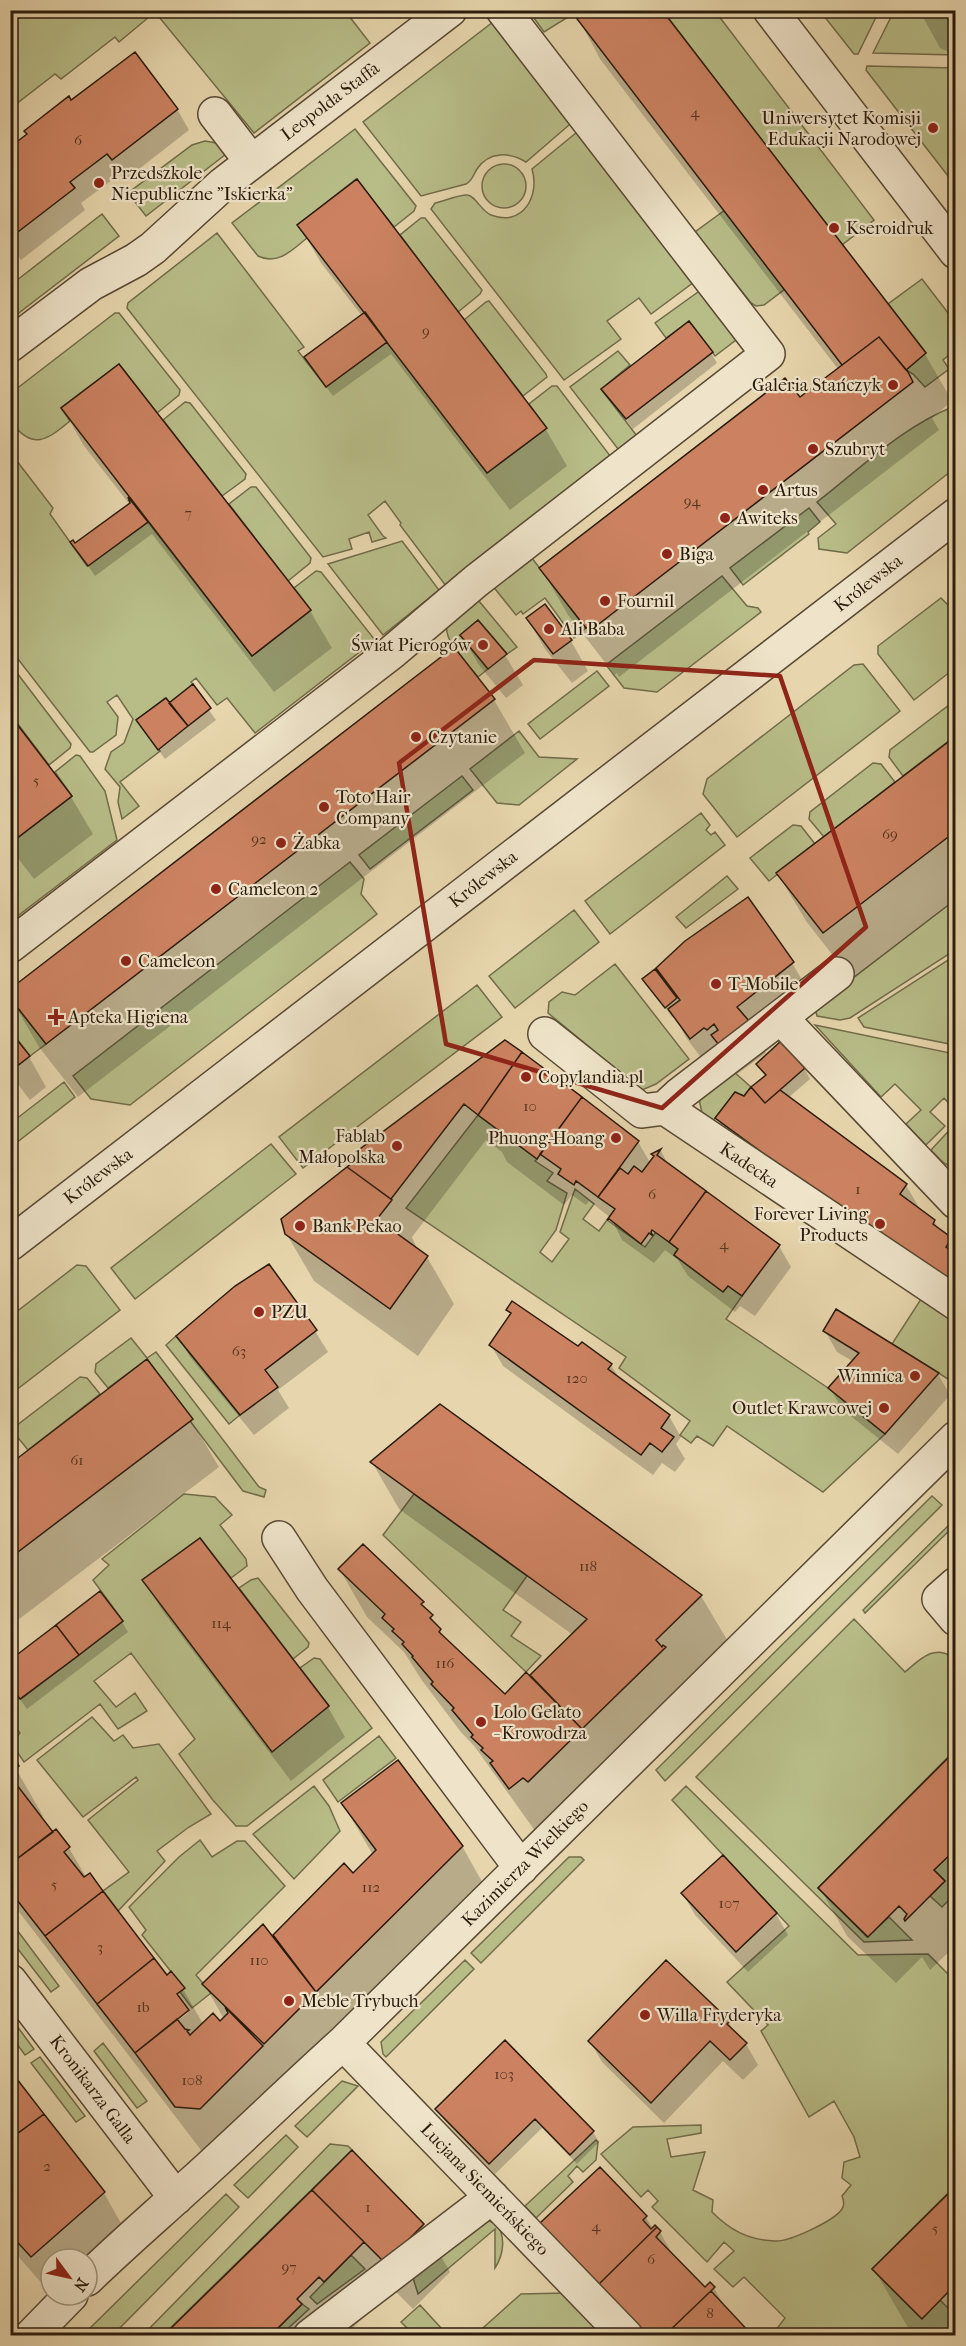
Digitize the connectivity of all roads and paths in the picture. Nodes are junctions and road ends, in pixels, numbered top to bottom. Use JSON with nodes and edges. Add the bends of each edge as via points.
{"nodes":[{"id":1,"x":450,"y":10,"type":"edge"},
{"id":2,"x":503,"y":10,"type":"edge"},
{"id":3,"x":770,"y":10,"type":"edge"},
{"id":4,"x":215,"y":114,"type":"dead end"},
{"id":5,"x":252,"y":161,"type":"junction"},
{"id":6,"x":956,"y":252,"type":"edge"},
{"id":7,"x":10,"y":345,"type":"edge"},
{"id":8,"x":956,"y":515,"type":"edge"},
{"id":9,"x":10,"y":946,"type":"edge"},
{"id":10,"x":837,"y":974,"type":"dead end"},
{"id":11,"x":781,"y":1018,"type":"junction"},
{"id":12,"x":545,"y":1034,"type":"dead end"},
{"id":13,"x":665,"y":1108,"type":"junction"},
{"id":14,"x":954,"y":1196,"type":"edge"},
{"id":15,"x":10,"y":1244,"type":"edge"},
{"id":16,"x":956,"y":1303,"type":"edge"},
{"id":17,"x":956,"y":1438,"type":"edge"},
{"id":18,"x":279,"y":1538,"type":"dead end"},
{"id":19,"x":956,"y":1584,"type":"edge"},
{"id":20,"x":956,"y":1619,"type":"edge"},
{"id":21,"x":521,"y":1868,"type":"junction"},
{"id":22,"x":10,"y":1981,"type":"edge"},
{"id":23,"x":343,"y":2043,"type":"junction"},
{"id":24,"x":492,"y":2197,"type":"junction"},
{"id":25,"x":176,"y":2198,"type":"junction"},
{"id":26,"x":99,"y":2267,"type":"edge"},
{"id":27,"x":59,"y":2307,"type":"edge"},
{"id":28,"x":31,"y":2336,"type":"edge"},
{"id":29,"x":310,"y":2336,"type":"edge"},
{"id":30,"x":626,"y":2336,"type":"edge"}],
"edges":[{"from":1,"to":5,"type":"street","name":"Leopolda Staffa"},
{"from":2,"to":9,"type":"street","via":[[768,354]]},
{"from":3,"to":6,"type":"street"},
{"from":4,"to":5,"type":"street"},
{"from":5,"to":7,"type":"street","name":"Leopolda Staffa","via":[[153,248],[91,284]]},
{"from":8,"to":15,"type":"street","name":"Królewska"},
{"from":10,"to":11,"type":"street"},
{"from":11,"to":13,"type":"street"},
{"from":11,"to":14,"type":"street"},
{"from":12,"to":13,"type":"street","via":[[642,1111]]},
{"from":13,"to":16,"type":"street","name":"Kadecka"},
{"from":17,"to":21,"type":"street","name":"Kazimierza Wielkiego"},
{"from":18,"to":21,"type":"street","via":[[312,1589]]},
{"from":19,"to":20,"type":"street","via":[[939,1599]]},
{"from":21,"to":23,"type":"street","name":"Kazimierza Wielkiego"},
{"from":22,"to":25,"type":"street","name":"Kronikarza Galla"},
{"from":23,"to":24,"type":"street","name":"Lucjana Siemieńskiego"},
{"from":23,"to":25,"type":"street","name":"Kazimierza Wielkiego"},
{"from":24,"to":29,"type":"street"},
{"from":24,"to":30,"type":"street","name":"Lucjana Siemieńskiego"},
{"from":25,"to":26,"type":"street","name":"Kazimierza Wielkiego"},
{"from":27,"to":28,"type":"street"}]}
